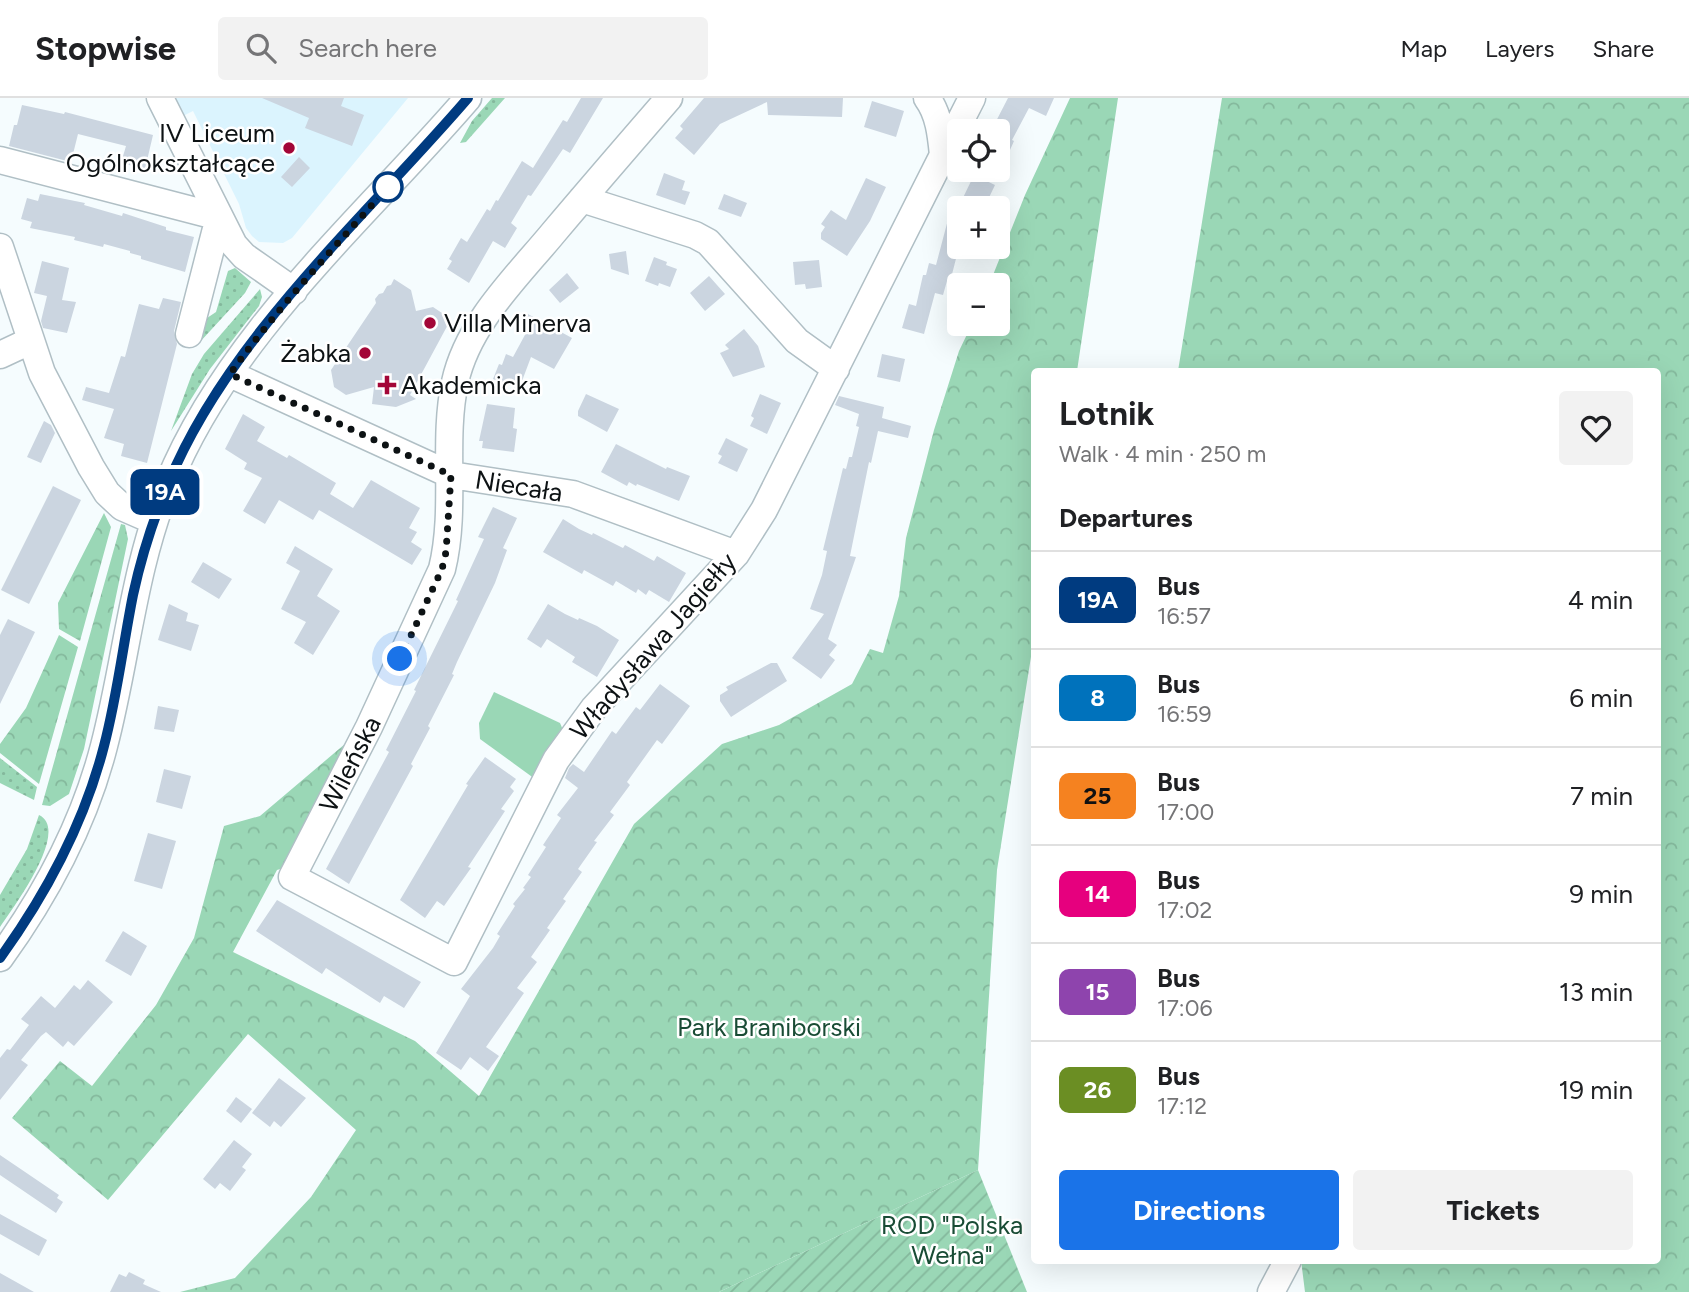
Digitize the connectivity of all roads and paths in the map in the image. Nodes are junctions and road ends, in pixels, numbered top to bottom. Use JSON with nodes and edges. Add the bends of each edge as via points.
{"nodes":[{"id":1,"x":160,"y":98,"type":"edge"},
{"id":2,"x":468,"y":98,"type":"edge"},
{"id":3,"x":669,"y":98,"type":"edge"},
{"id":4,"x":927,"y":98,"type":"edge"},
{"id":5,"x":972,"y":98,"type":"edge"},
{"id":6,"x":943,"y":155,"type":"junction"},
{"id":7,"x":0,"y":160,"type":"edge"},
{"id":8,"x":582,"y":199,"type":"junction"},
{"id":9,"x":219,"y":217,"type":"junction"},
{"id":10,"x":0,"y":247,"type":"edge"},
{"id":11,"x":294,"y":291,"type":"junction"},
{"id":12,"x":189,"y":334,"type":"dead end"},
{"id":13,"x":30,"y":341,"type":"junction"},
{"id":14,"x":0,"y":355,"type":"edge"},
{"id":15,"x":836,"y":369,"type":"junction"},
{"id":16,"x":230,"y":374,"type":"junction"},
{"id":17,"x":451,"y":475,"type":"junction"},
{"id":18,"x":154,"y":521,"type":"junction"},
{"id":19,"x":736,"y":554,"type":"junction"},
{"id":20,"x":0,"y":958,"type":"edge"},
{"id":21,"x":454,"y":962,"type":"joint"},
{"id":22,"x":1286,"y":1264,"type":"edge"},
{"id":23,"x":1271,"y":1292,"type":"edge"}],
"edges":[{"from":1,"to":9,"type":"street"},
{"from":2,"to":11,"type":"street"},
{"from":3,"to":8,"type":"street"},
{"from":4,"to":6,"type":"street","via":[[940,129]]},
{"from":5,"to":6,"type":"street","name":"Władysława Jagiełły"},
{"from":6,"to":15,"type":"street","name":"Władysława Jagiełły"},
{"from":7,"to":9,"type":"street"},
{"from":8,"to":15,"type":"street","via":[[708,243],[797,341]]},
{"from":8,"to":17,"type":"street","via":[[494,304],[462,357],[450,427]]},
{"from":9,"to":11,"type":"street","via":[[244,256]]},
{"from":9,"to":12,"type":"street"},
{"from":10,"to":13,"type":"street"},
{"from":11,"to":16,"type":"street"},
{"from":13,"to":14,"type":"street"},
{"from":13,"to":18,"type":"street","via":[[42,373],[107,493],[122,507]]},
{"from":15,"to":19,"type":"street","name":"Władysława Jagiełły","via":[[764,510]]},
{"from":16,"to":17,"type":"street","name":"Niecała"},
{"from":16,"to":18,"type":"street","via":[[180,455]]},
{"from":17,"to":19,"type":"street","name":"Niecała","via":[[573,494]]},
{"from":17,"to":21,"type":"street","name":"Wileńska","via":[[442,569],[369,727],[292,877]]},
{"from":18,"to":20,"type":"street","via":[[134,594],[105,741],[87,800],[58,869]]},
{"from":19,"to":21,"type":"street","name":"Władysława Jagiełły","via":[[572,735]]},
{"from":22,"to":23,"type":"street"}]}
